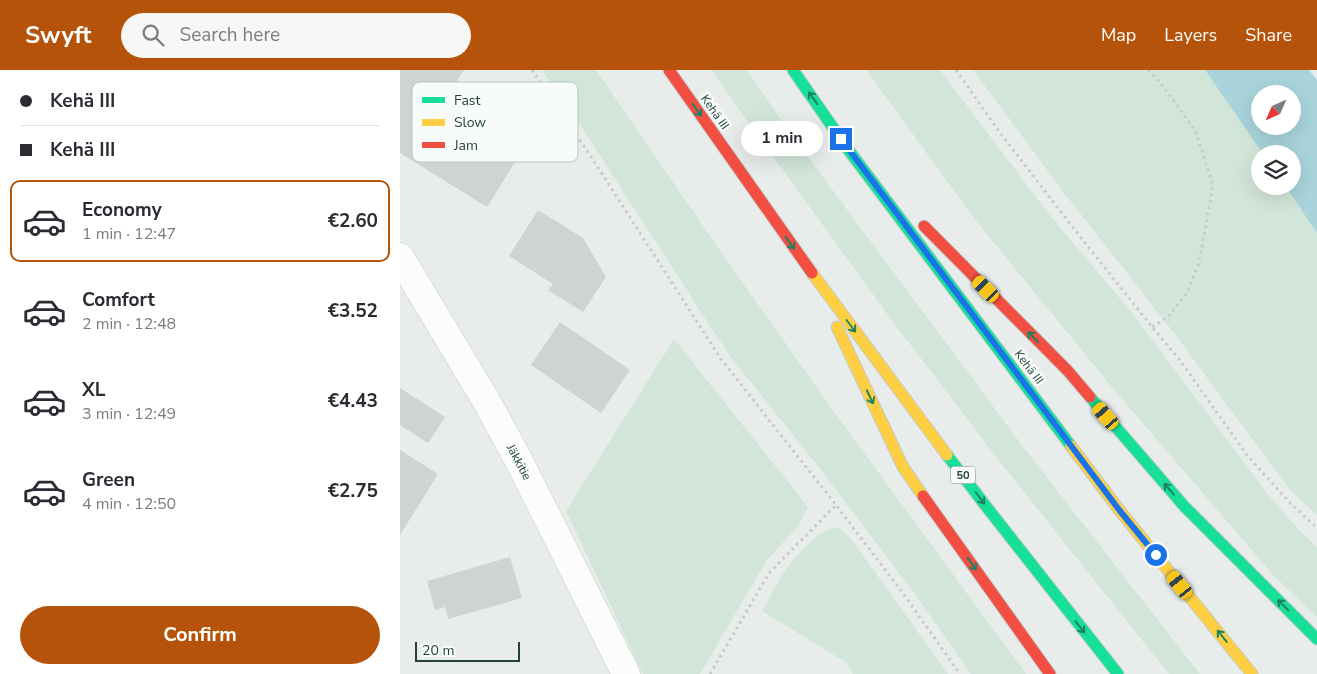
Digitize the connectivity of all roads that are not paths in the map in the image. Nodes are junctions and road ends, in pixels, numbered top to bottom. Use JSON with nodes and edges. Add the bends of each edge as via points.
{"nodes":[{"id":1,"x":669,"y":70,"type":"edge"},
{"id":2,"x":793,"y":70,"type":"edge"},
{"id":3,"x":850,"y":152,"type":"junction"},
{"id":4,"x":400,"y":257,"type":"edge"},
{"id":5,"x":812,"y":273,"type":"junction"},
{"id":6,"x":1317,"y":639,"type":"edge"},
{"id":7,"x":626,"y":674,"type":"edge"},
{"id":8,"x":1050,"y":674,"type":"edge"},
{"id":9,"x":1118,"y":674,"type":"edge"},
{"id":10,"x":1252,"y":674,"type":"edge"}],
"edges":[{"from":1,"to":5,"type":"highway","name":"Kehä III","number":"50","one_way":true},
{"from":3,"to":2,"type":"highway","name":"Kehä III","one_way":true},
{"from":6,"to":3,"type":"highway","one_way":true,"via":[[1184,506],[1068,371]]},
{"from":10,"to":3,"type":"highway","name":"Kehä III","one_way":true,"via":[[1120,511]]},
{"from":4,"to":7,"type":"street","name":"Jäkkitie","via":[[519,461]]},
{"from":5,"to":8,"type":"highway","one_way":true,"via":[[903,467]]},
{"from":5,"to":9,"type":"highway","name":"Kehä III","number":"50","one_way":true,"via":[[985,505]]}]}
